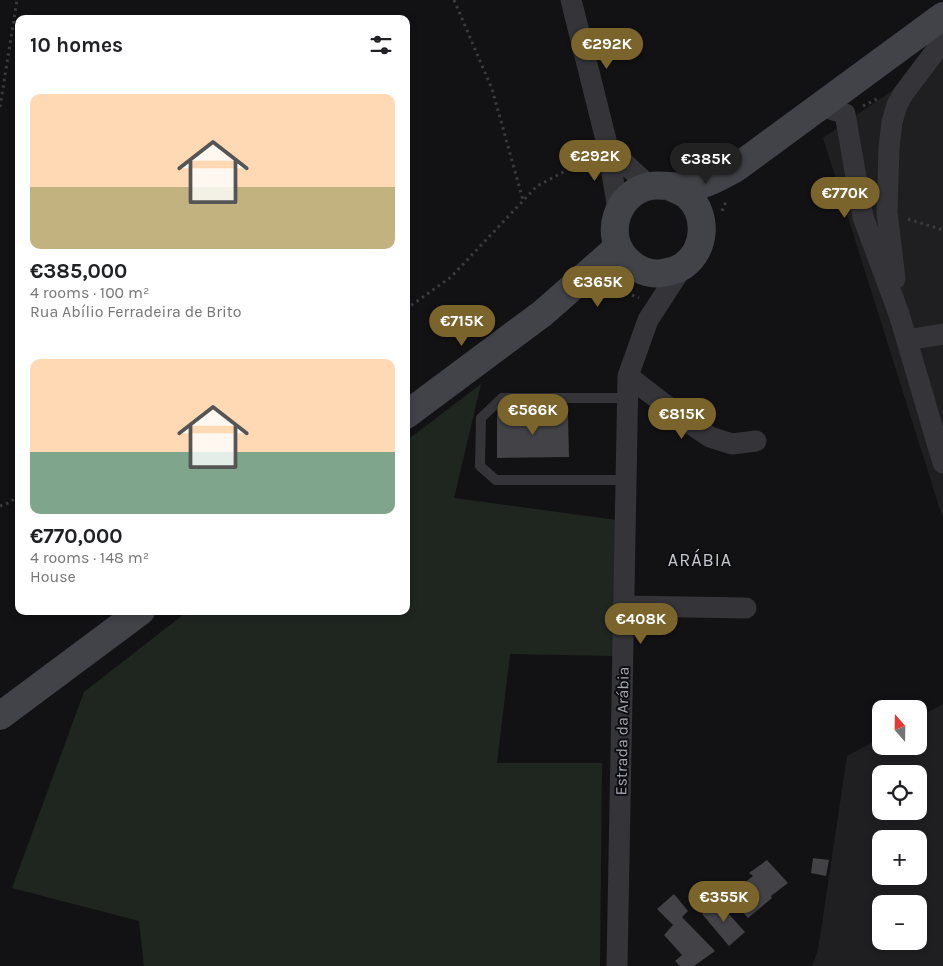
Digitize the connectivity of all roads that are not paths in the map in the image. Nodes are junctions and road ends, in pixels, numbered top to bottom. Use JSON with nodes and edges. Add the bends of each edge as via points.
{"nodes":[{"id":1,"x":571,"y":0,"type":"edge"},
{"id":2,"x":943,"y":16,"type":"edge"},
{"id":3,"x":943,"y":42,"type":"edge"},
{"id":4,"x":820,"y":106,"type":"junction"},
{"id":5,"x":608,"y":148,"type":"junction"},
{"id":6,"x":719,"y":177,"type":"junction"},
{"id":7,"x":658,"y":186,"type":"junction"},
{"id":8,"x":618,"y":210,"type":"junction"},
{"id":9,"x":702,"y":224,"type":"junction"},
{"id":10,"x":632,"y":261,"type":"junction"},
{"id":11,"x":683,"y":266,"type":"junction"},
{"id":12,"x":898,"y":314,"type":"junction"},
{"id":13,"x":648,"y":320,"type":"junction"},
{"id":14,"x":943,"y":334,"type":"edge"},
{"id":15,"x":907,"y":340,"type":"junction"},
{"id":16,"x":628,"y":376,"type":"junction"},
{"id":17,"x":627,"y":398,"type":"junction"},
{"id":18,"x":410,"y":412,"type":"edge"},
{"id":19,"x":756,"y":441,"type":"dead end"},
{"id":20,"x":941,"y":452,"type":"edge"},
{"id":21,"x":626,"y":480,"type":"junction"},
{"id":22,"x":624,"y":606,"type":"junction"},
{"id":23,"x":746,"y":608,"type":"dead end"},
{"id":24,"x":137,"y":615,"type":"edge"},
{"id":25,"x":0,"y":716,"type":"edge"},
{"id":26,"x":618,"y":966,"type":"edge"}],
"edges":[{"from":1,"to":5,"type":"street"},
{"from":2,"to":4,"type":"street"},
{"from":3,"to":12,"type":"street","via":[[908,87],[897,105],[892,122],[887,212]]},
{"from":4,"to":6,"type":"street"},
{"from":4,"to":12,"type":"street","via":[[844,114],[863,217]]},
{"from":5,"to":7,"type":"street"},
{"from":5,"to":8,"type":"street"},
{"from":6,"to":7,"type":"street","via":[[692,187]]},
{"from":6,"to":9,"type":"street"},
{"from":7,"to":8,"type":"street","via":[[640,189]]},
{"from":7,"to":9,"type":"street","via":[[678,190],[691,200],[700,213]]},
{"from":8,"to":10,"type":"street","via":[[614,234]]},
{"from":9,"to":11,"type":"street","via":[[698,248]]},
{"from":10,"to":11,"type":"street","via":[[658,273]]},
{"from":10,"to":13,"type":"street","via":[[650,302]]},
{"from":10,"to":18,"type":"street","via":[[543,313]]},
{"from":11,"to":13,"type":"street"},
{"from":12,"to":15,"type":"street"},
{"from":13,"to":16,"type":"street","name":"Estrada da Arábia"},
{"from":14,"to":15,"type":"street"},
{"from":15,"to":20,"type":"street"},
{"from":16,"to":17,"type":"street","name":"Estrada da Arábia"},
{"from":16,"to":19,"type":"street","via":[[710,437],[732,444]]},
{"from":17,"to":21,"type":"street","name":"Estrada da Arábia"},
{"from":17,"to":21,"type":"lane","via":[[502,398],[481,418],[480,466],[496,480]]},
{"from":21,"to":22,"type":"street","name":"Estrada da Arábia"},
{"from":22,"to":23,"type":"street"},
{"from":22,"to":26,"type":"street","name":"Estrada da Arábia"},
{"from":24,"to":25,"type":"street"}]}
